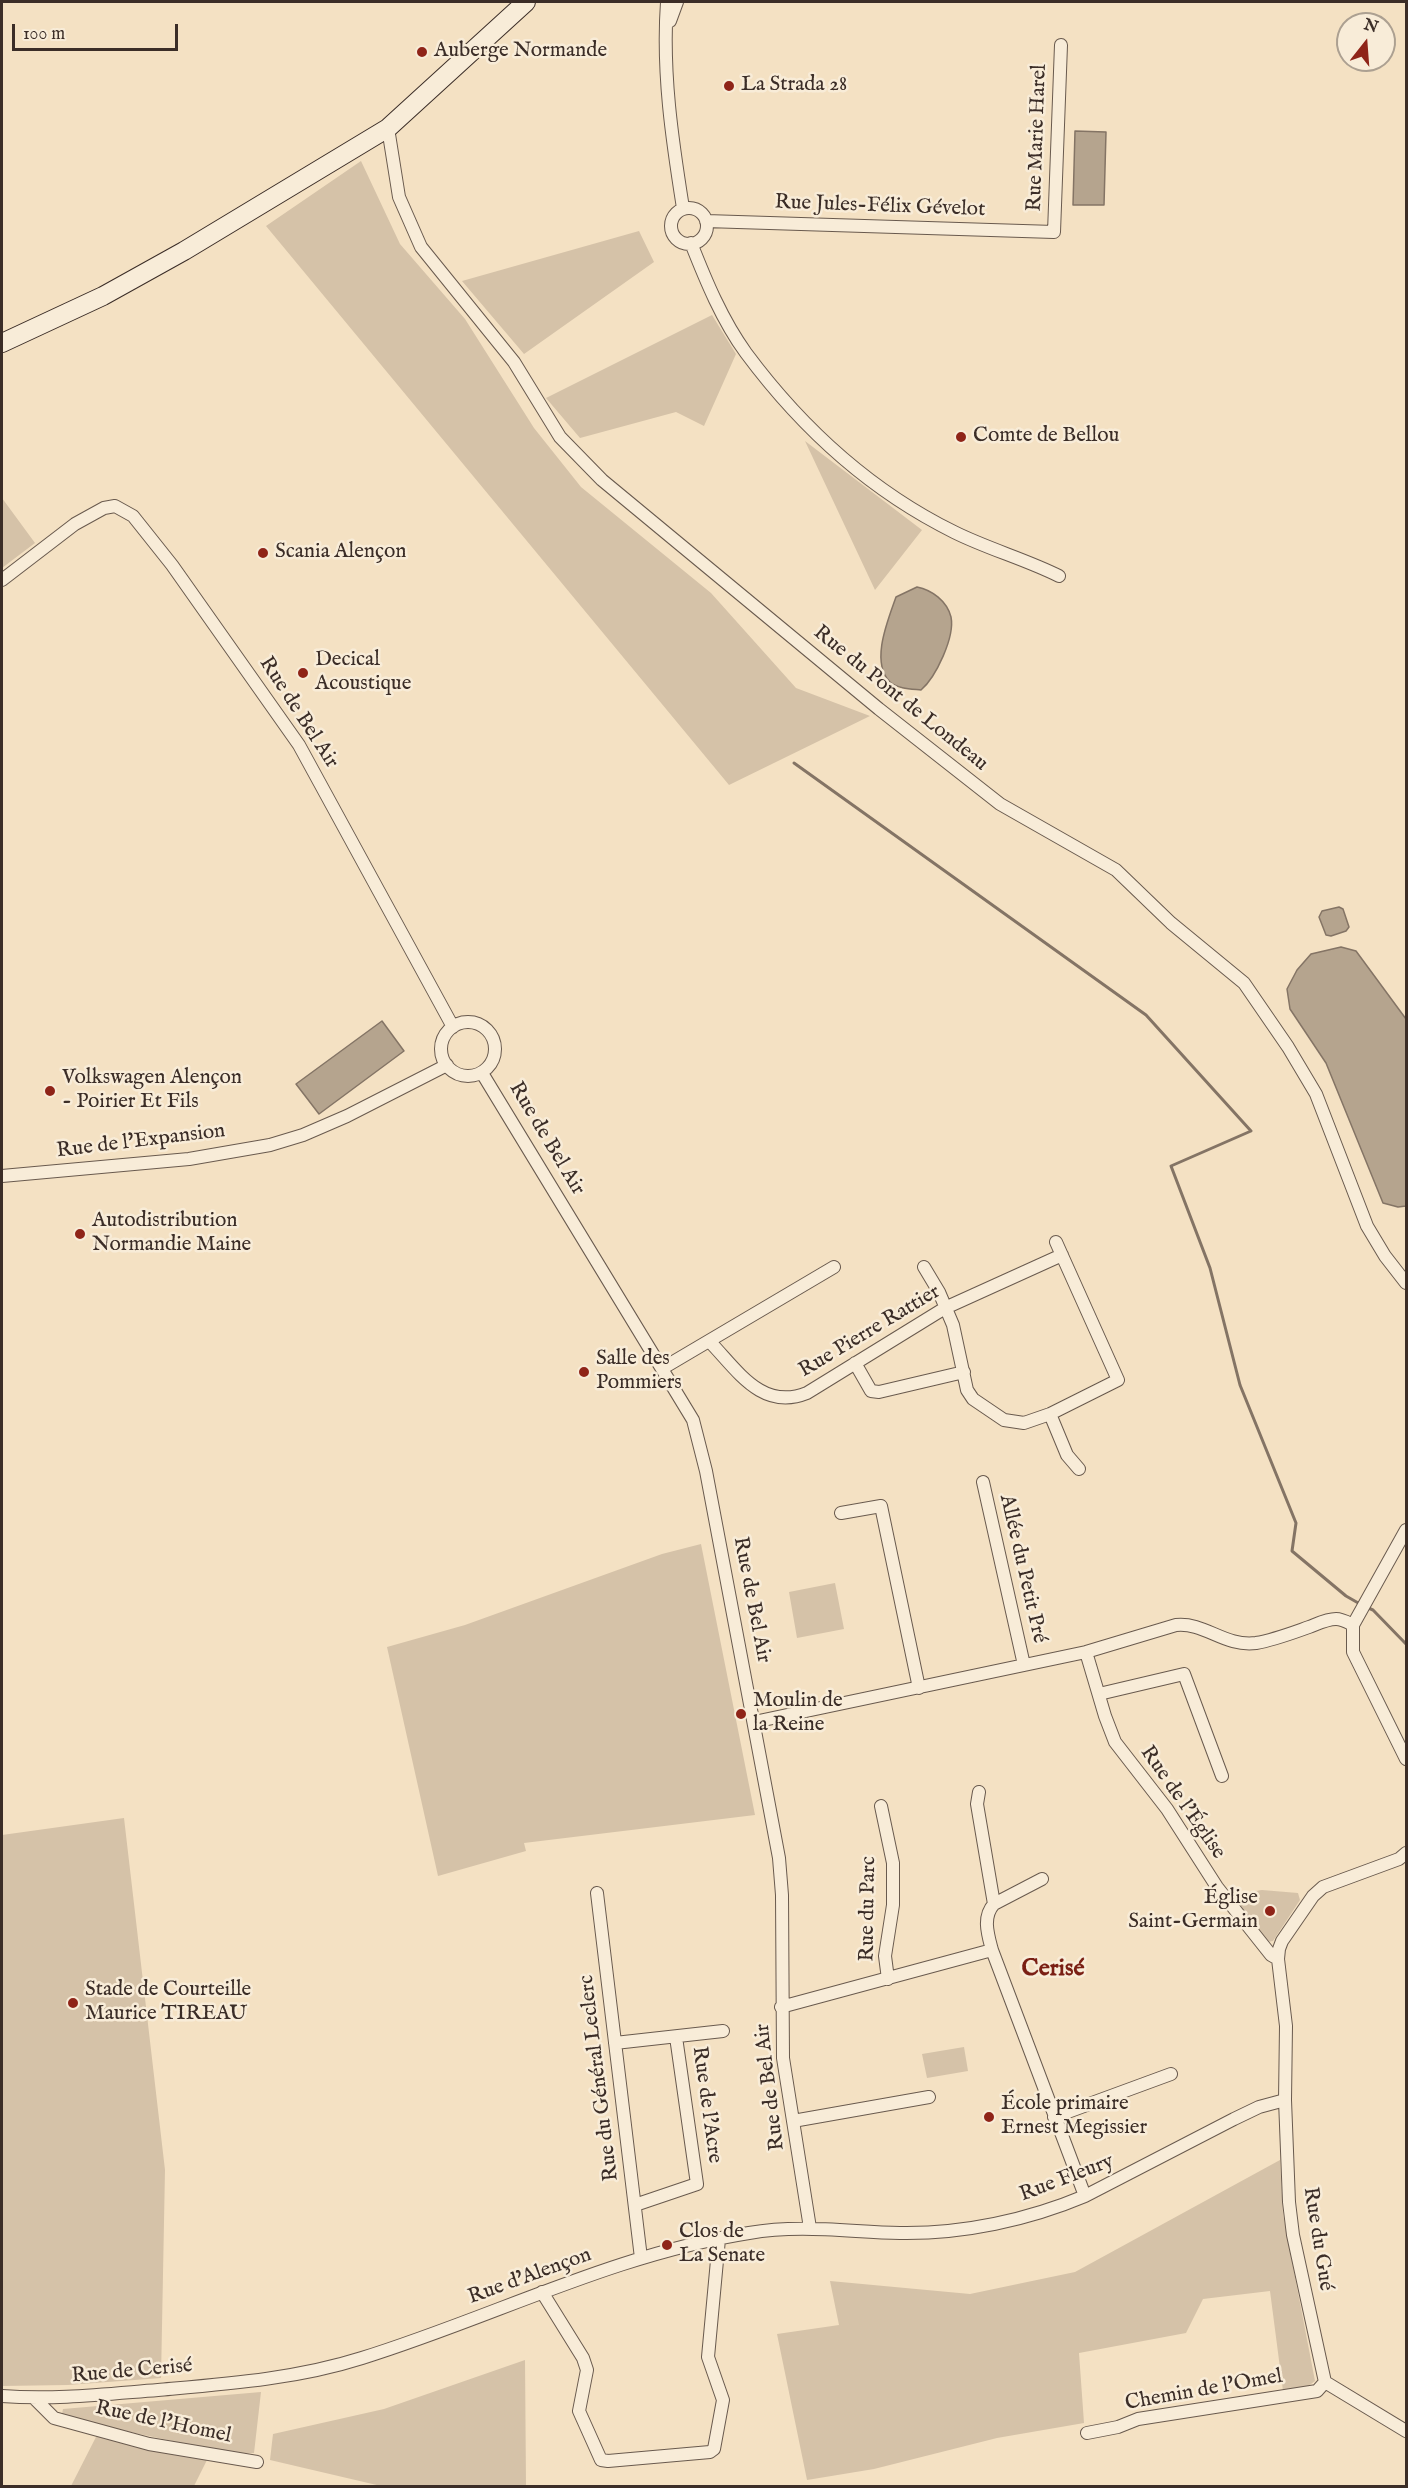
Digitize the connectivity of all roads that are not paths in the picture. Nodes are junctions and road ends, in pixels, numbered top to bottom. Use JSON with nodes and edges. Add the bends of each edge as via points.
{"nodes":[{"id":1,"x":526,"y":2,"type":"edge"},
{"id":2,"x":667,"y":2,"type":"edge"},
{"id":3,"x":677,"y":2,"type":"edge"},
{"id":4,"x":667,"y":30,"type":"junction"},
{"id":5,"x":1061,"y":45,"type":"dead end"},
{"id":6,"x":388,"y":128,"type":"junction"},
{"id":7,"x":683,"y":208,"type":"junction"},
{"id":8,"x":706,"y":221,"type":"junction"},
{"id":9,"x":1054,"y":232,"type":"joint"},
{"id":10,"x":691,"y":243,"type":"junction"},
{"id":11,"x":2,"y":343,"type":"edge"},
{"id":12,"x":1059,"y":576,"type":"dead end"},
{"id":13,"x":2,"y":580,"type":"edge"},
{"id":14,"x":453,"y":1027,"type":"junction"},
{"id":15,"x":447,"y":1065,"type":"junction"},
{"id":16,"x":482,"y":1072,"type":"junction"},
{"id":17,"x":2,"y":1176,"type":"edge"},
{"id":18,"x":1056,"y":1242,"type":"dead end"},
{"id":19,"x":1062,"y":1255,"type":"junction"},
{"id":20,"x":834,"y":1267,"type":"dead end"},
{"id":21,"x":924,"y":1267,"type":"dead end"},
{"id":22,"x":1407,"y":1283,"type":"edge"},
{"id":23,"x":945,"y":1308,"type":"junction"},
{"id":24,"x":710,"y":1342,"type":"junction"},
{"id":25,"x":855,"y":1363,"type":"junction"},
{"id":26,"x":663,"y":1368,"type":"junction"},
{"id":27,"x":964,"y":1372,"type":"junction"},
{"id":28,"x":1050,"y":1414,"type":"junction"},
{"id":29,"x":1079,"y":1468,"type":"dead end"},
{"id":30,"x":983,"y":1482,"type":"dead end"},
{"id":31,"x":841,"y":1513,"type":"dead end"},
{"id":32,"x":1407,"y":1530,"type":"edge"},
{"id":33,"x":1353,"y":1625,"type":"junction"},
{"id":34,"x":1086,"y":1652,"type":"junction"},
{"id":35,"x":1024,"y":1665,"type":"junction"},
{"id":36,"x":919,"y":1688,"type":"junction"},
{"id":37,"x":1099,"y":1694,"type":"junction"},
{"id":38,"x":754,"y":1722,"type":"junction"},
{"id":39,"x":1407,"y":1759,"type":"edge"},
{"id":40,"x":1222,"y":1776,"type":"dead end"},
{"id":41,"x":980,"y":1792,"type":"dead end"},
{"id":42,"x":881,"y":1806,"type":"dead end"},
{"id":43,"x":1407,"y":1853,"type":"edge"},
{"id":44,"x":1042,"y":1880,"type":"dead end"},
{"id":45,"x":597,"y":1893,"type":"dead end"},
{"id":46,"x":994,"y":1904,"type":"junction"},
{"id":47,"x":992,"y":1950,"type":"junction"},
{"id":48,"x":1278,"y":1959,"type":"junction"},
{"id":49,"x":888,"y":1978,"type":"junction"},
{"id":50,"x":781,"y":2007,"type":"junction"},
{"id":51,"x":723,"y":2031,"type":"dead end"},
{"id":52,"x":676,"y":2037,"type":"junction"},
{"id":53,"x":615,"y":2043,"type":"junction"},
{"id":54,"x":1172,"y":2074,"type":"dead end"},
{"id":55,"x":929,"y":2097,"type":"dead end"},
{"id":56,"x":1286,"y":2100,"type":"junction"},
{"id":57,"x":1054,"y":2116,"type":"junction"},
{"id":58,"x":793,"y":2121,"type":"junction"},
{"id":59,"x":1085,"y":2196,"type":"junction"},
{"id":60,"x":635,"y":2205,"type":"junction"},
{"id":61,"x":810,"y":2228,"type":"junction"},
{"id":62,"x":719,"y":2239,"type":"junction"},
{"id":63,"x":641,"y":2258,"type":"junction"},
{"id":64,"x":542,"y":2292,"type":"junction"},
{"id":65,"x":266,"y":2378,"type":"joint"},
{"id":66,"x":1324,"y":2382,"type":"junction"},
{"id":67,"x":2,"y":2396,"type":"edge"},
{"id":68,"x":34,"y":2398,"type":"junction"},
{"id":69,"x":1407,"y":2431,"type":"edge"},
{"id":70,"x":1087,"y":2433,"type":"dead end"},
{"id":71,"x":257,"y":2462,"type":"dead end"}],
"edges":[{"from":1,"to":6,"type":"main road"},
{"from":2,"to":4,"type":"street"},
{"from":3,"to":4,"type":"street"},
{"from":4,"to":7,"type":"street","via":[[667,102]]},
{"from":5,"to":9,"type":"street","name":"Rue Marie Harel"},
{"from":6,"to":11,"type":"main road","via":[[103,296]]},
{"from":6,"to":22,"type":"street","name":"Rue du Pont de Londeau","via":[[399,197],[421,247],[514,362],[560,437],[602,480],[1000,804],[1116,870],[1244,984],[1316,1094],[1367,1226]]},
{"from":7,"to":8,"type":"street","via":[[697,209]]},
{"from":7,"to":10,"type":"street","via":[[672,218],[671,231],[681,242]]},
{"from":8,"to":9,"type":"street","name":"Rue Jules-Félix Gévelot"},
{"from":8,"to":10,"type":"street","via":[[705,233]]},
{"from":10,"to":12,"type":"street","via":[[718,305],[746,352],[786,401],[845,462],[909,507],[956,533]]},
{"from":13,"to":14,"type":"street","name":"Rue de Bel Air","via":[[75,524],[104,508],[115,506],[133,516],[299,745]]},
{"from":14,"to":15,"type":"street","via":[[443,1042]]},
{"from":14,"to":16,"type":"street","via":[[469,1022],[490,1033],[495,1051],[493,1060]]},
{"from":15,"to":16,"type":"street","via":[[466,1076]]},
{"from":15,"to":17,"type":"street","name":"Rue de l'Expansion","via":[[347,1116],[270,1144],[189,1159]]},
{"from":16,"to":26,"type":"street","name":"Rue de Bel Air"},
{"from":18,"to":19,"type":"street"},
{"from":19,"to":23,"type":"street","name":"Rue Pierre Rattier"},
{"from":19,"to":28,"type":"street","via":[[1118,1380]]},
{"from":20,"to":24,"type":"street"},
{"from":21,"to":23,"type":"street"},
{"from":23,"to":25,"type":"street","name":"Rue Pierre Rattier"},
{"from":23,"to":27,"type":"street","via":[[955,1331]]},
{"from":24,"to":25,"type":"street","name":"Rue Pierre Rattier","via":[[756,1389],[782,1399],[807,1393]]},
{"from":24,"to":26,"type":"street"},
{"from":25,"to":27,"type":"street","via":[[871,1391],[879,1392]]},
{"from":26,"to":38,"type":"street","name":"Rue de Bel Air","via":[[693,1420]]},
{"from":27,"to":28,"type":"street","via":[[973,1400],[1004,1420],[1024,1423]]},
{"from":28,"to":29,"type":"street","via":[[1067,1455]]},
{"from":30,"to":35,"type":"street","name":"Allée du Petit Pré"},
{"from":31,"to":36,"type":"street","via":[[881,1506]]},
{"from":32,"to":33,"type":"street"},
{"from":33,"to":34,"type":"street","via":[[1332,1619],[1291,1634],[1241,1643],[1188,1623]]},
{"from":33,"to":39,"type":"street","via":[[1353,1652]]},
{"from":34,"to":35,"type":"street"},
{"from":34,"to":37,"type":"street","name":"Rue de l'Église"},
{"from":35,"to":36,"type":"street"},
{"from":36,"to":38,"type":"street"},
{"from":37,"to":40,"type":"street","via":[[1184,1674]]},
{"from":37,"to":48,"type":"street","name":"Rue de l'Église","via":[[1115,1742],[1167,1809],[1226,1899]]},
{"from":38,"to":50,"type":"street","name":"Rue de Bel Air","via":[[780,1858]]},
{"from":41,"to":46,"type":"street","via":[[977,1804]]},
{"from":42,"to":49,"type":"street","name":"Rue du Parc","via":[[894,1863],[893,1905],[885,1956]]},
{"from":43,"to":48,"type":"street","via":[[1318,1891],[1282,1941]]},
{"from":44,"to":46,"type":"street"},
{"from":45,"to":53,"type":"street","name":"Rue du Général Leclerc"},
{"from":46,"to":47,"type":"street","via":[[987,1919]]},
{"from":47,"to":49,"type":"street","name":"Rue du Parc"},
{"from":47,"to":57,"type":"street"},
{"from":48,"to":56,"type":"street","via":[[1286,2026]]},
{"from":49,"to":50,"type":"street","name":"Rue du Parc"},
{"from":50,"to":58,"type":"street","name":"Rue de Bel Air","via":[[783,2058]]},
{"from":51,"to":52,"type":"street","name":"Rue de l'Acre"},
{"from":52,"to":53,"type":"street","name":"Rue de l'Acre"},
{"from":52,"to":60,"type":"street","name":"Rue de l'Acre","via":[[697,2184]]},
{"from":53,"to":60,"type":"street","name":"Rue du Général Leclerc"},
{"from":54,"to":57,"type":"street"},
{"from":55,"to":58,"type":"street"},
{"from":56,"to":59,"type":"street","name":"Rue Fleury","via":[[1259,2107]]},
{"from":56,"to":66,"type":"street","name":"Rue du Gué","via":[[1293,2235]]},
{"from":57,"to":59,"type":"street"},
{"from":58,"to":61,"type":"street","name":"Rue de Bel Air"},
{"from":59,"to":61,"type":"street","name":"Rue Fleury","via":[[1060,2207],[966,2229],[902,2233]]},
{"from":60,"to":63,"type":"street","name":"Rue du Général Leclerc"},
{"from":61,"to":62,"type":"street","name":"Rue d'Alençon","via":[[751,2232]]},
{"from":62,"to":63,"type":"street","name":"Rue d'Alençon"},
{"from":62,"to":64,"type":"street","via":[[708,2357],[723,2400],[714,2449],[710,2452],[601,2460],[579,2411],[587,2370],[583,2358]]},
{"from":63,"to":64,"type":"street","name":"Rue d'Alençon"},
{"from":64,"to":65,"type":"street","name":"Rue d'Alençon","via":[[362,2358],[310,2372]]},
{"from":65,"to":68,"type":"street","name":"Rue de Cerisé"},
{"from":66,"to":69,"type":"street"},
{"from":66,"to":70,"type":"street","name":"Chemin de l'Omel","via":[[1317,2391],[1138,2419]]},
{"from":67,"to":68,"type":"street","name":"Rue de Cerisé"},
{"from":68,"to":71,"type":"street","name":"Rue de l'Homel","via":[[54,2418],[149,2444]]}]}
